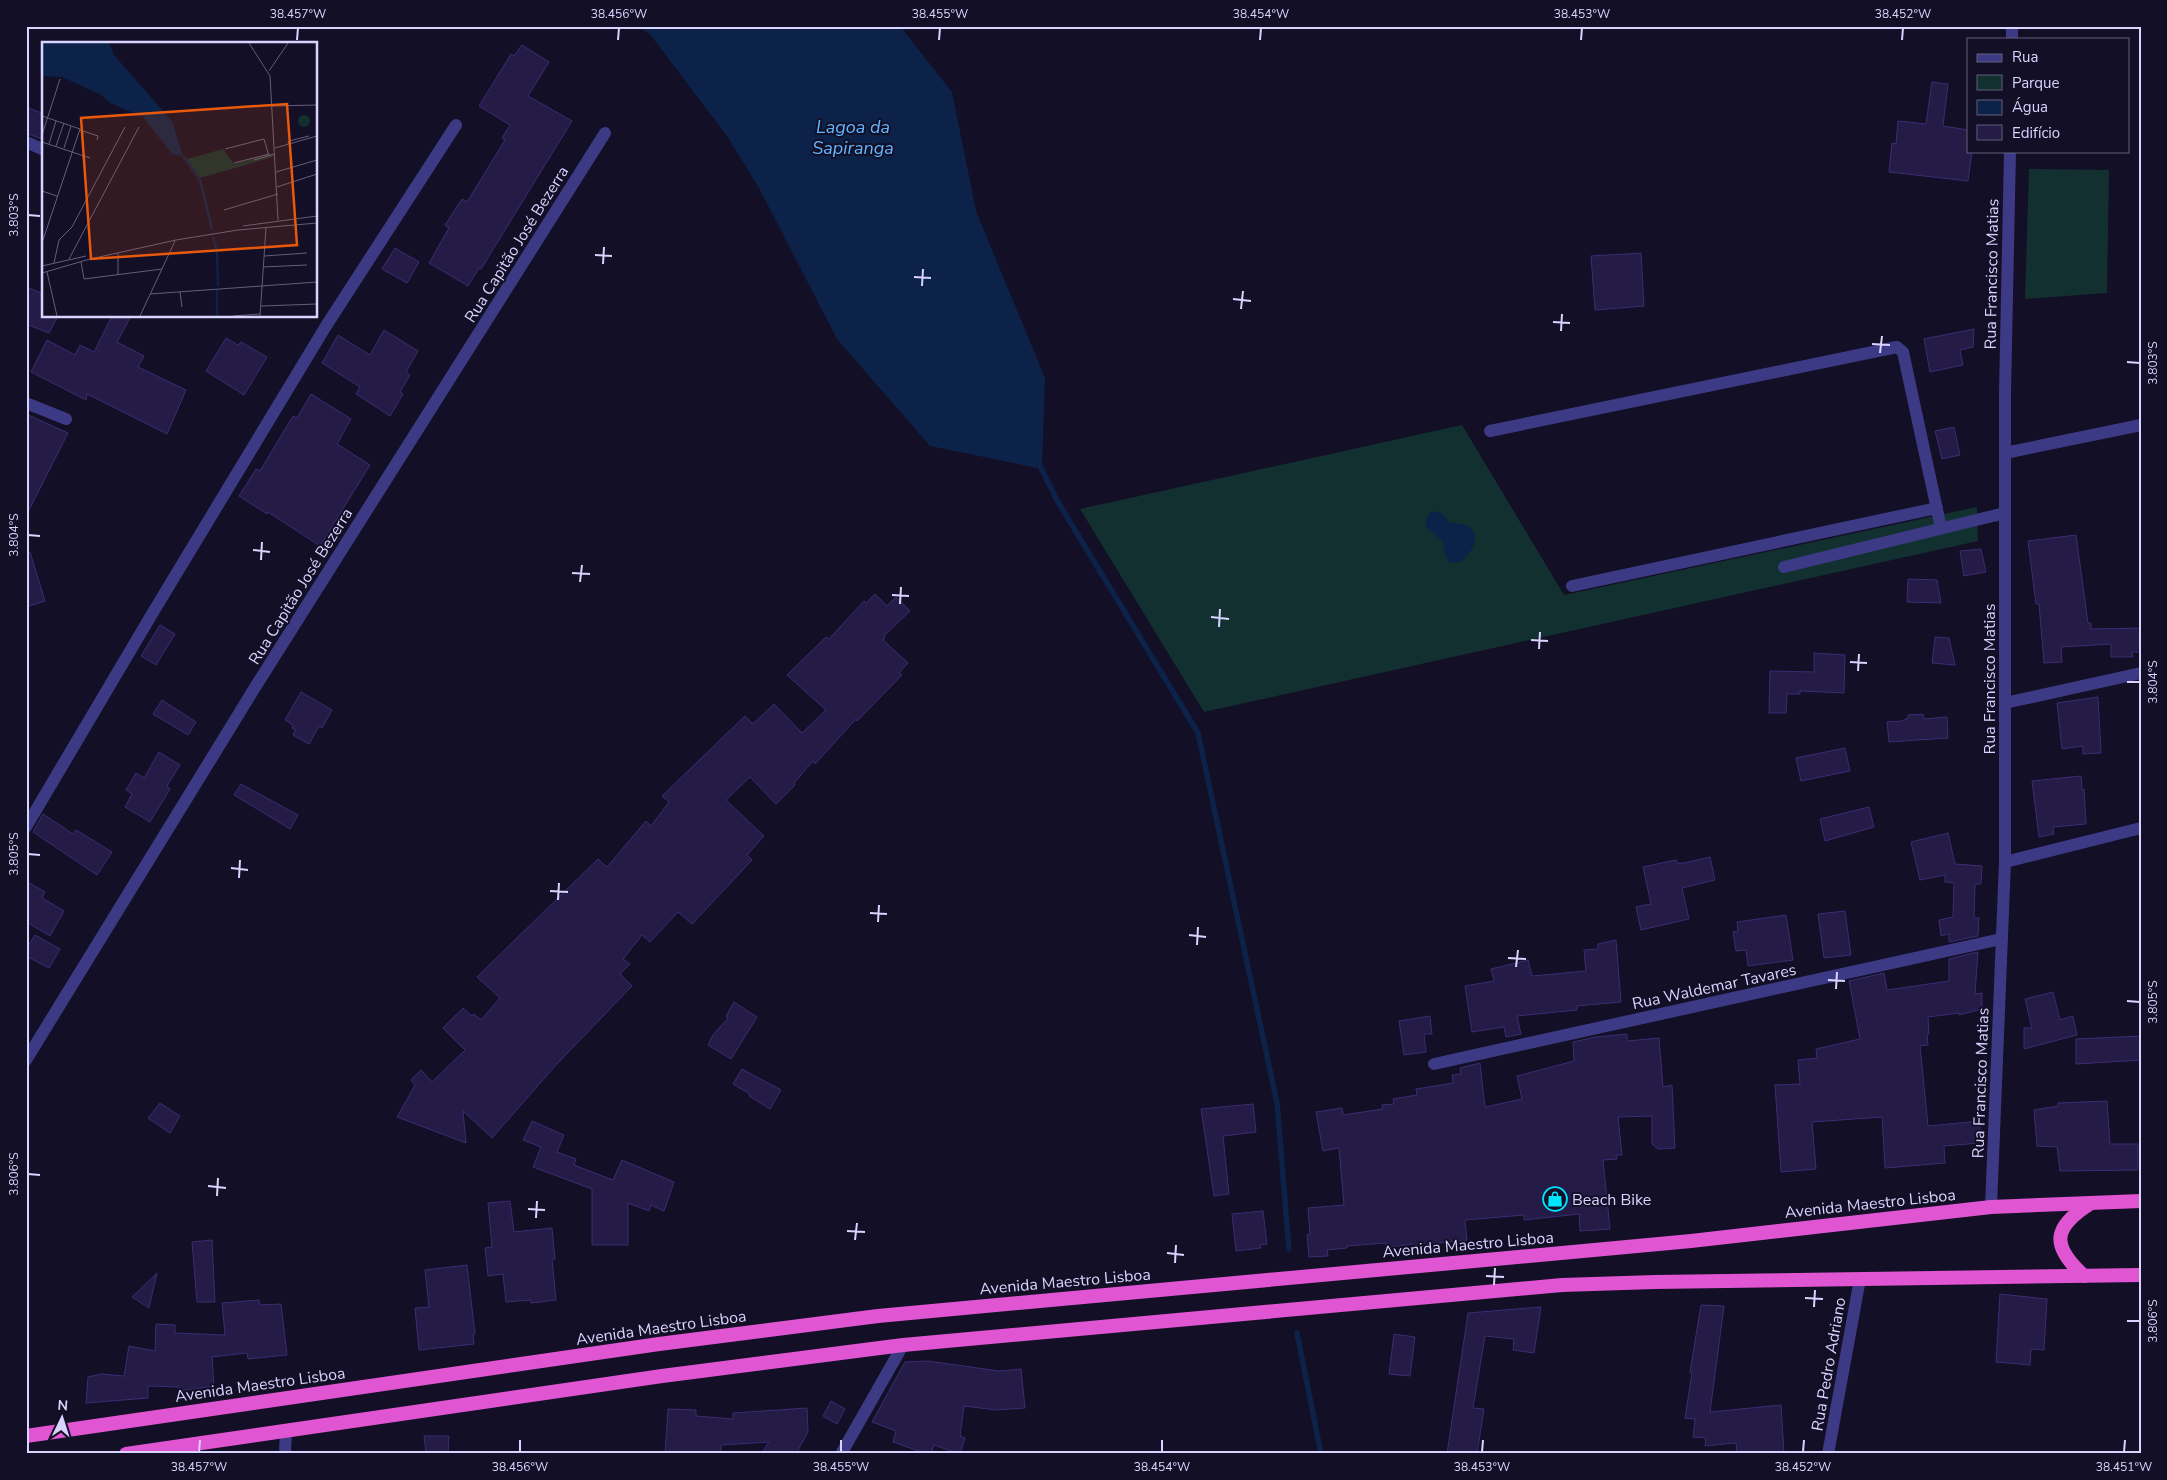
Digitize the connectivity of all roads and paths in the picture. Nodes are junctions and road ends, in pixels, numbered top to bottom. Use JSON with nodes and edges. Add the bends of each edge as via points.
{"nodes":[{"id":1,"x":456,"y":125,"type":"dead end"},
{"id":2,"x":605,"y":133,"type":"dead end"},
{"id":3,"x":26,"y":142,"type":"edge"},
{"id":4,"x":42,"y":149,"type":"edge"},
{"id":5,"x":2010,"y":152,"type":"edge"},
{"id":6,"x":26,"y":403,"type":"edge"},
{"id":7,"x":66,"y":419,"type":"dead end"},
{"id":8,"x":2141,"y":425,"type":"edge"},
{"id":9,"x":1490,"y":430,"type":"dead end"},
{"id":10,"x":2005,"y":452,"type":"junction"},
{"id":11,"x":1937,"y":508,"type":"junction"},
{"id":12,"x":2005,"y":513,"type":"junction"},
{"id":13,"x":1941,"y":528,"type":"junction"},
{"id":14,"x":1784,"y":567,"type":"dead end"},
{"id":15,"x":1572,"y":586,"type":"dead end"},
{"id":16,"x":2141,"y":673,"type":"edge"},
{"id":17,"x":2005,"y":703,"type":"junction"},
{"id":18,"x":26,"y":827,"type":"edge"},
{"id":19,"x":2141,"y":828,"type":"edge"},
{"id":20,"x":2004,"y":862,"type":"junction"},
{"id":21,"x":2001,"y":938,"type":"junction"},
{"id":22,"x":26,"y":1060,"type":"edge"},
{"id":23,"x":1434,"y":1064,"type":"dead end"},
{"id":24,"x":2094,"y":1201,"type":"junction"},
{"id":25,"x":2141,"y":1201,"type":"edge"},
{"id":26,"x":1991,"y":1207,"type":"junction"},
{"id":27,"x":2141,"y":1275,"type":"edge"},
{"id":28,"x":2084,"y":1276,"type":"junction"},
{"id":29,"x":1860,"y":1279,"type":"junction"},
{"id":30,"x":903,"y":1345,"type":"junction"},
{"id":31,"x":286,"y":1430,"type":"junction"},
{"id":32,"x":26,"y":1436,"type":"edge"},
{"id":33,"x":126,"y":1454,"type":"edge"},
{"id":34,"x":285,"y":1454,"type":"edge"},
{"id":35,"x":841,"y":1454,"type":"edge"},
{"id":36,"x":1828,"y":1454,"type":"edge"}],
"edges":[{"from":1,"to":18,"type":"street","via":[[326,326]]},
{"from":2,"to":22,"type":"street","name":"Rua Capitão José Bezerra","via":[[265,672]]},
{"from":3,"to":4,"type":"street"},
{"from":5,"to":10,"type":"street","name":"Rua Francisco Matias"},
{"from":6,"to":7,"type":"street"},
{"from":8,"to":10,"type":"street"},
{"from":9,"to":11,"type":"street","via":[[1897,347],[1903,352]]},
{"from":10,"to":12,"type":"street","name":"Rua Francisco Matias"},
{"from":11,"to":13,"type":"street"},
{"from":11,"to":15,"type":"street"},
{"from":12,"to":13,"type":"street"},
{"from":12,"to":17,"type":"street","name":"Rua Francisco Matias"},
{"from":13,"to":14,"type":"street"},
{"from":16,"to":17,"type":"street"},
{"from":17,"to":20,"type":"street","name":"Rua Francisco Matias"},
{"from":19,"to":20,"type":"street"},
{"from":20,"to":21,"type":"street","name":"Rua Francisco Matias"},
{"from":21,"to":23,"type":"street","name":"Rua Waldemar Tavares"},
{"from":21,"to":26,"type":"street","name":"Rua Francisco Matias"},
{"from":24,"to":25,"type":"highway","name":"Avenida Maestro Lisboa"},
{"from":24,"to":26,"type":"highway","name":"Avenida Maestro Lisboa"},
{"from":24,"to":28,"type":"highway","via":[[2072,1215],[2061,1231],[2063,1254]]},
{"from":26,"to":32,"type":"highway","name":"Avenida Maestro Lisboa","via":[[1681,1242],[878,1316],[650,1345]]},
{"from":27,"to":28,"type":"highway"},
{"from":28,"to":29,"type":"highway"},
{"from":29,"to":30,"type":"highway","via":[[1562,1286]]},
{"from":29,"to":36,"type":"street","name":"Rua Pedro Adriano"},
{"from":30,"to":31,"type":"highway"},
{"from":30,"to":35,"type":"street"},
{"from":31,"to":33,"type":"highway"},
{"from":31,"to":34,"type":"street"}]}
